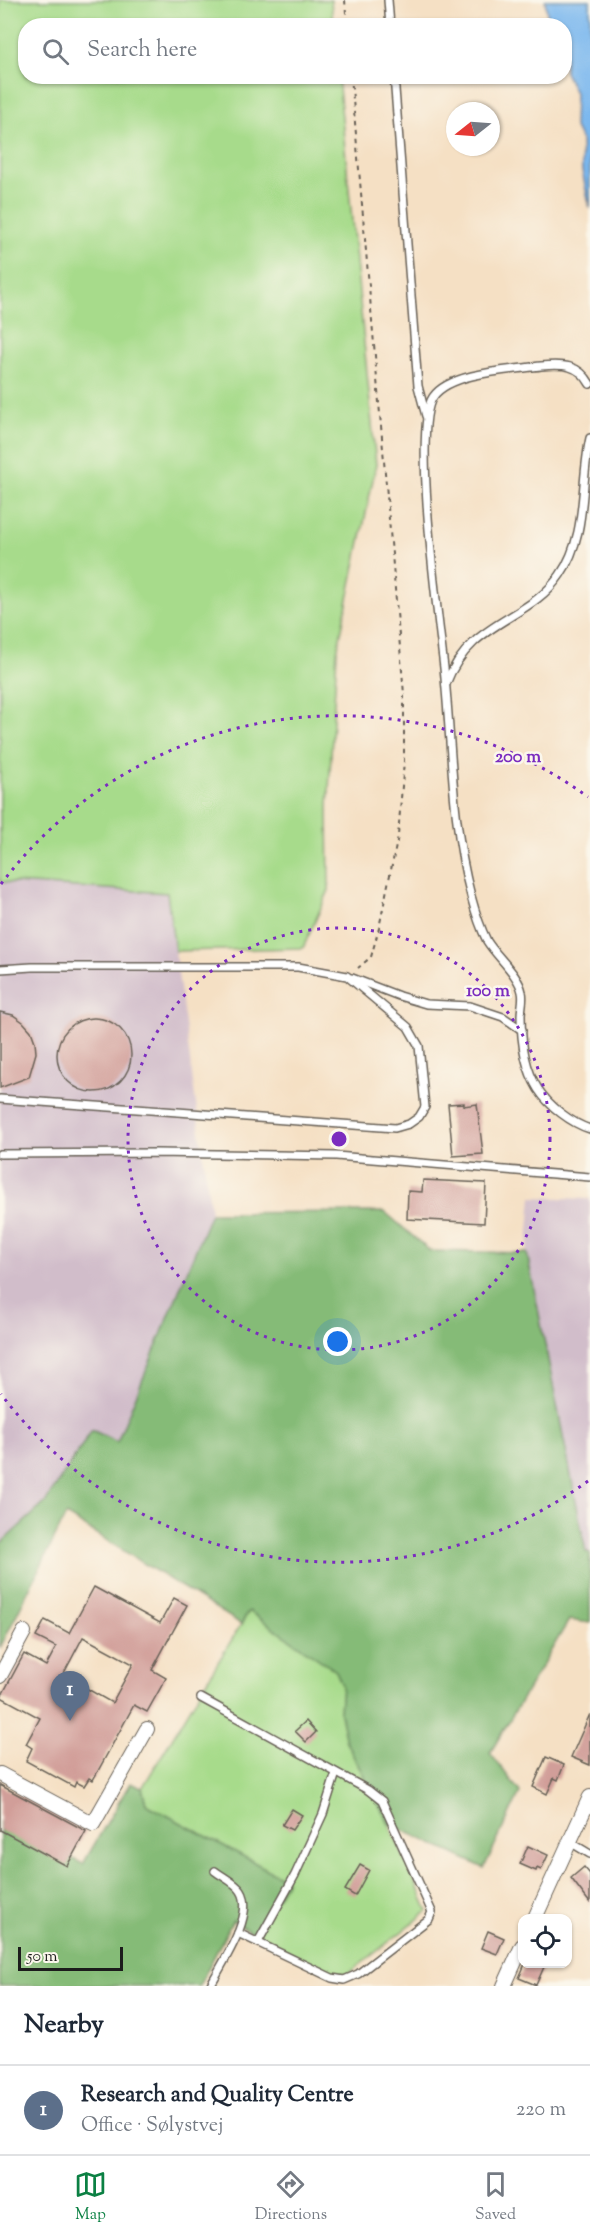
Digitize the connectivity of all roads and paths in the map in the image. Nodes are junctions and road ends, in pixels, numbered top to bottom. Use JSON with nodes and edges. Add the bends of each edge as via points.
{"nodes":[{"id":1,"x":345,"y":0,"type":"edge"},
{"id":2,"x":388,"y":0,"type":"edge"},
{"id":3,"x":346,"y":18,"type":"edge"},
{"id":4,"x":389,"y":18,"type":"edge"},
{"id":5,"x":352,"y":84,"type":"edge"},
{"id":6,"x":395,"y":84,"type":"edge"},
{"id":7,"x":590,"y":384,"type":"edge"},
{"id":8,"x":426,"y":416,"type":"junction"},
{"id":9,"x":590,"y":438,"type":"edge"},
{"id":10,"x":446,"y":686,"type":"junction"},
{"id":11,"x":0,"y":969,"type":"edge"},
{"id":12,"x":347,"y":976,"type":"junction"},
{"id":13,"x":522,"y":1030,"type":"junction"},
{"id":14,"x":0,"y":1100,"type":"edge"},
{"id":15,"x":590,"y":1129,"type":"edge"},
{"id":16,"x":0,"y":1154,"type":"edge"},
{"id":17,"x":590,"y":1177,"type":"edge"},
{"id":18,"x":24,"y":1632,"type":"dead end"},
{"id":19,"x":0,"y":1676,"type":"edge"},
{"id":20,"x":201,"y":1698,"type":"dead end"},
{"id":21,"x":147,"y":1729,"type":"dead end"},
{"id":22,"x":336,"y":1773,"type":"junction"},
{"id":23,"x":0,"y":1774,"type":"edge"},
{"id":24,"x":590,"y":1797,"type":"edge"},
{"id":25,"x":570,"y":1842,"type":"junction"},
{"id":26,"x":590,"y":1854,"type":"edge"},
{"id":27,"x":215,"y":1871,"type":"dead end"},
{"id":28,"x":537,"y":1914,"type":"edge"},
{"id":29,"x":238,"y":1933,"type":"junction"},
{"id":30,"x":258,"y":1942,"type":"junction"},
{"id":31,"x":518,"y":1955,"type":"edge"},
{"id":32,"x":210,"y":1986,"type":"edge"},
{"id":33,"x":504,"y":1986,"type":"edge"}],
"edges":[{"from":1,"to":3,"type":"path"},
{"from":2,"to":4,"type":"lane"},
{"from":5,"to":12,"type":"path","via":[[404,694],[404,761],[398,836],[379,928],[371,957]]},
{"from":6,"to":8,"type":"lane","via":[[417,375]]},
{"from":7,"to":8,"type":"lane","via":[[579,370],[569,365],[464,378],[433,397]]},
{"from":8,"to":10,"type":"lane","via":[[427,500]]},
{"from":9,"to":10,"type":"lane","via":[[578,534],[560,576],[547,591],[477,638],[452,669]]},
{"from":10,"to":13,"type":"lane","via":[[462,855],[488,941],[522,991]]},
{"from":11,"to":12,"type":"lane","via":[[298,967]]},
{"from":12,"to":13,"type":"lane","via":[[426,1004],[470,1006],[503,1017]]},
{"from":12,"to":14,"type":"lane","via":[[408,1027],[419,1046],[424,1107],[409,1124],[395,1128]]},
{"from":13,"to":15,"type":"lane","via":[[524,1059],[538,1090],[561,1114]]},
{"from":16,"to":17,"type":"lane","via":[[336,1156]]},
{"from":18,"to":19,"type":"street"},
{"from":20,"to":22,"type":"lane"},
{"from":21,"to":23,"type":"street","via":[[93,1824]]},
{"from":22,"to":30,"type":"lane","via":[[323,1814]]},
{"from":22,"to":30,"type":"lane","via":[[382,1801],[432,1912],[429,1919],[358,1974],[344,1980],[332,1978]]},
{"from":24,"to":25,"type":"street"},
{"from":25,"to":26,"type":"lane"},
{"from":25,"to":28,"type":"street"},
{"from":27,"to":29,"type":"lane","via":[[240,1889],[244,1898]]},
{"from":29,"to":30,"type":"lane"},
{"from":29,"to":32,"type":"lane"},
{"from":31,"to":33,"type":"street"}]}
